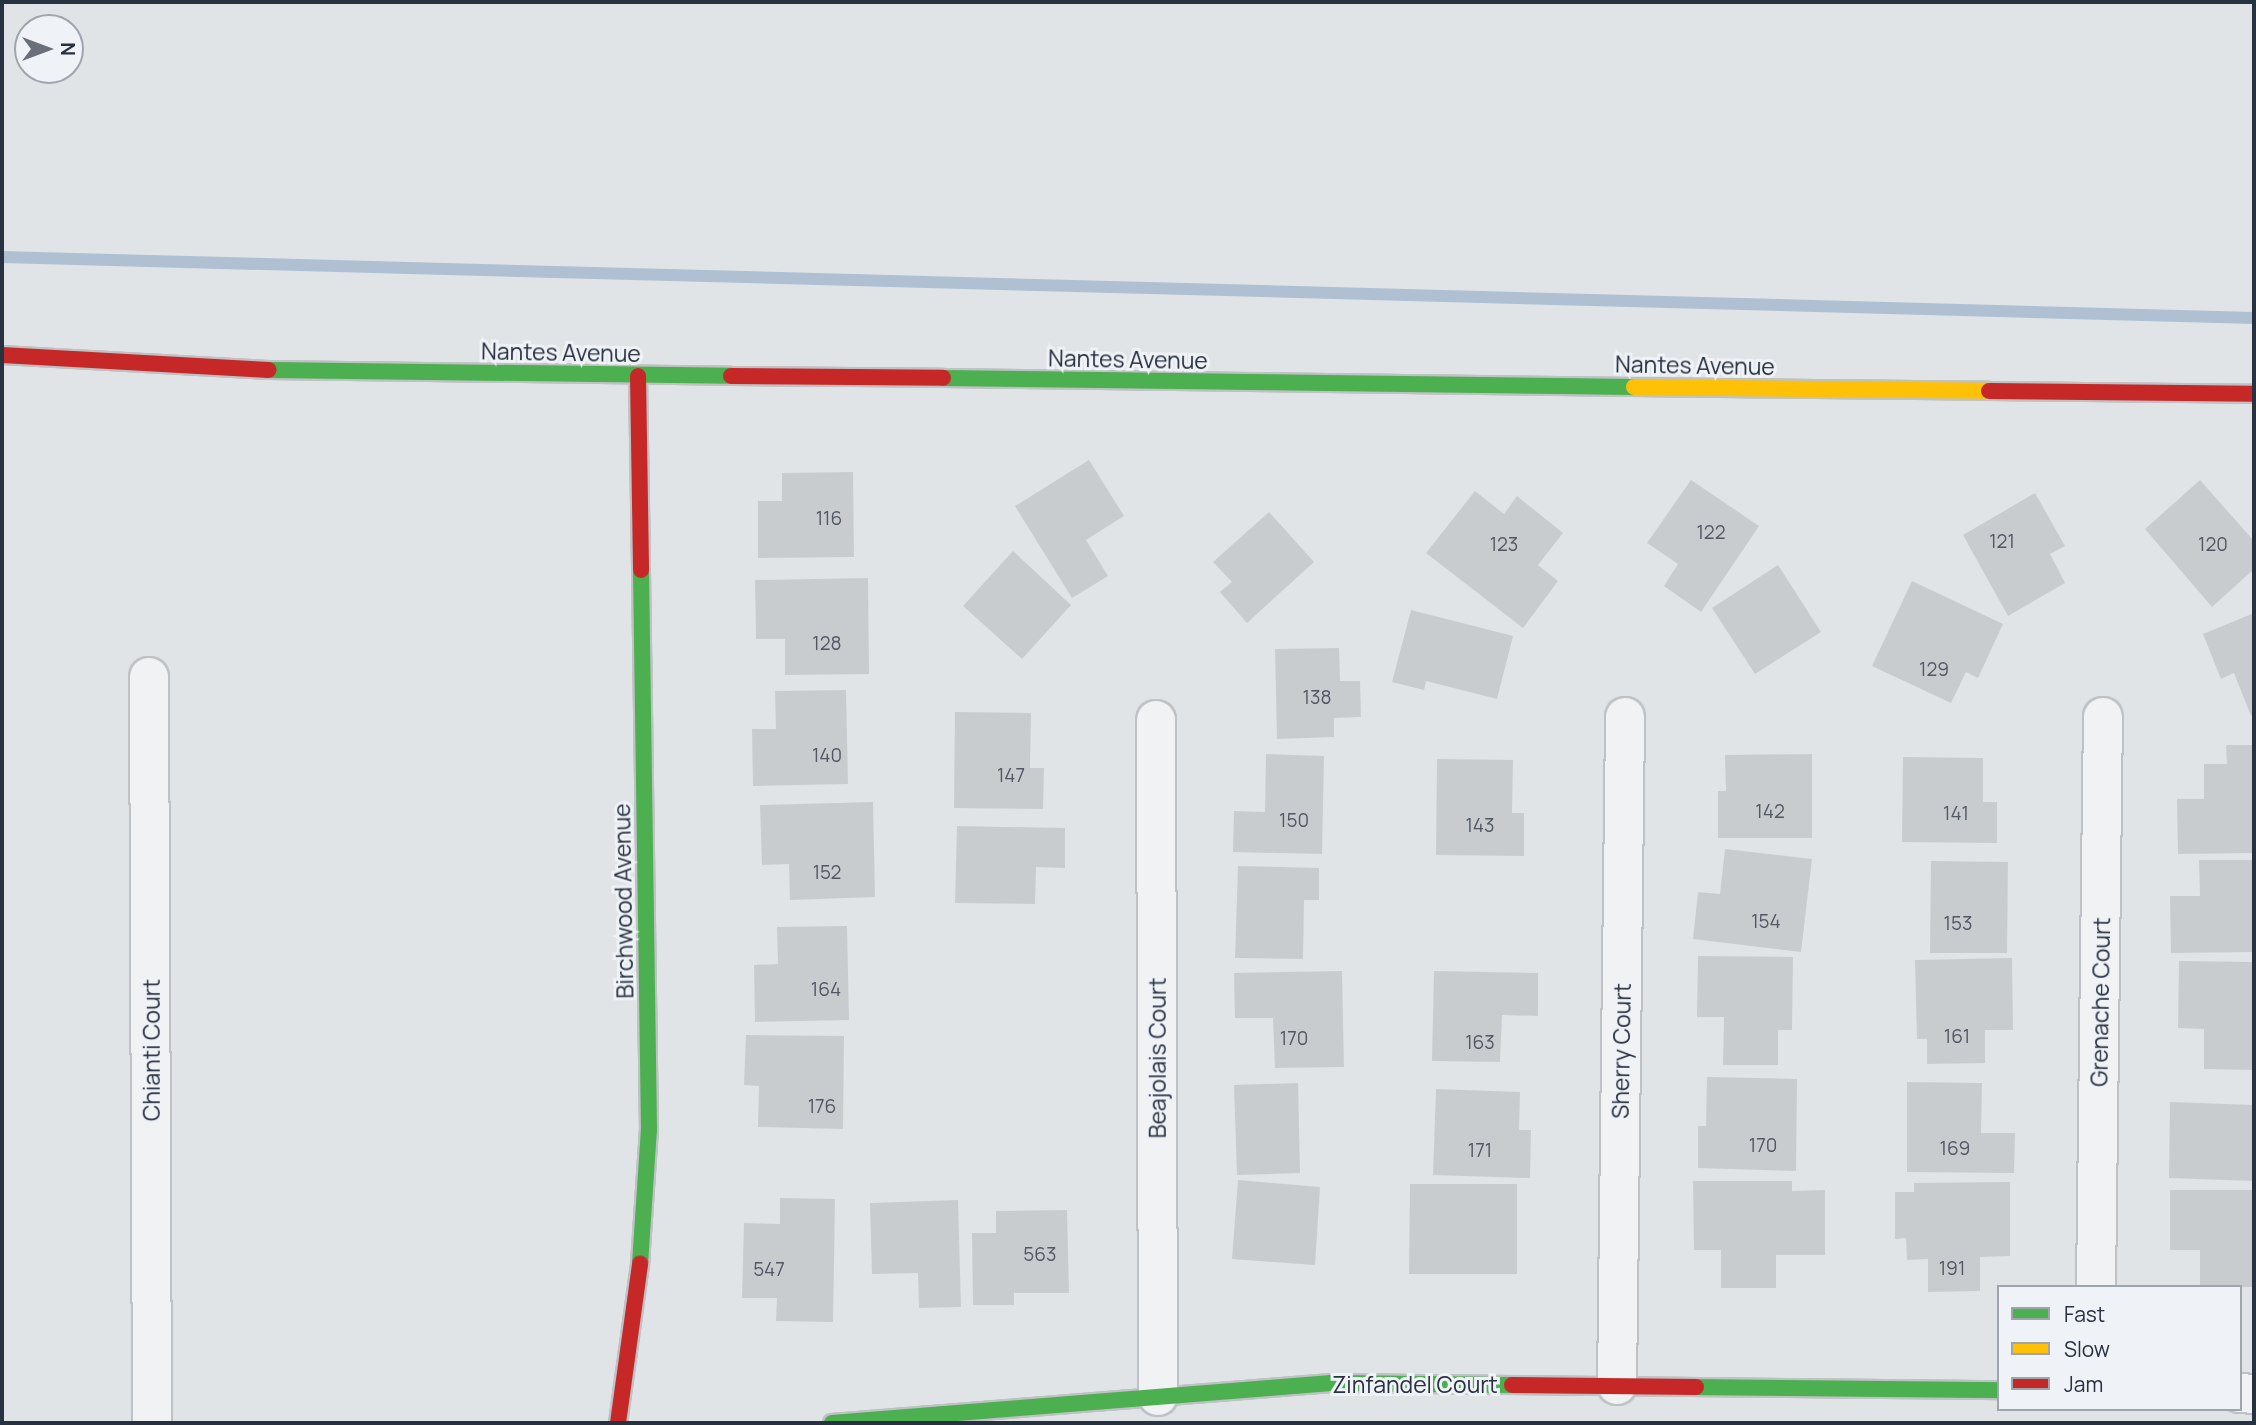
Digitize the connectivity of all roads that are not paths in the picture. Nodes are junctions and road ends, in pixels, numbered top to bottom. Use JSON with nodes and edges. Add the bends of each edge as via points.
{"nodes":[{"id":1,"x":2,"y":355,"type":"edge"},
{"id":2,"x":638,"y":376,"type":"junction"},
{"id":3,"x":2254,"y":394,"type":"edge"},
{"id":4,"x":149,"y":677,"type":"dead end"},
{"id":5,"x":1625,"y":718,"type":"dead end"},
{"id":6,"x":2103,"y":718,"type":"dead end"},
{"id":7,"x":1156,"y":720,"type":"dead end"},
{"id":8,"x":2096,"y":1285,"type":"edge"},
{"id":9,"x":1617,"y":1385,"type":"junction"},
{"id":10,"x":1997,"y":1390,"type":"edge"},
{"id":11,"x":1158,"y":1396,"type":"junction"},
{"id":12,"x":152,"y":1423,"type":"edge"},
{"id":13,"x":618,"y":1423,"type":"edge"},
{"id":14,"x":832,"y":1423,"type":"edge"}],
"edges":[{"from":1,"to":2,"type":"street","name":"Nantes Avenue","via":[[256,370]]},
{"from":2,"to":3,"type":"street","name":"Nantes Avenue"},
{"from":2,"to":13,"type":"street","name":"Birchwood Avenue","via":[[649,1130],[638,1286]]},
{"from":4,"to":12,"type":"street","name":"Chianti Court"},
{"from":5,"to":9,"type":"street","name":"Sherry Court"},
{"from":6,"to":8,"type":"street","name":"Grenache Court"},
{"from":7,"to":11,"type":"street","name":"Beajolais Court"},
{"from":9,"to":10,"type":"street","name":"Zinfandel Court"},
{"from":9,"to":11,"type":"street","name":"Zinfandel Court","via":[[1331,1383]]},
{"from":11,"to":14,"type":"street","name":"Zinfandel Court"}]}
